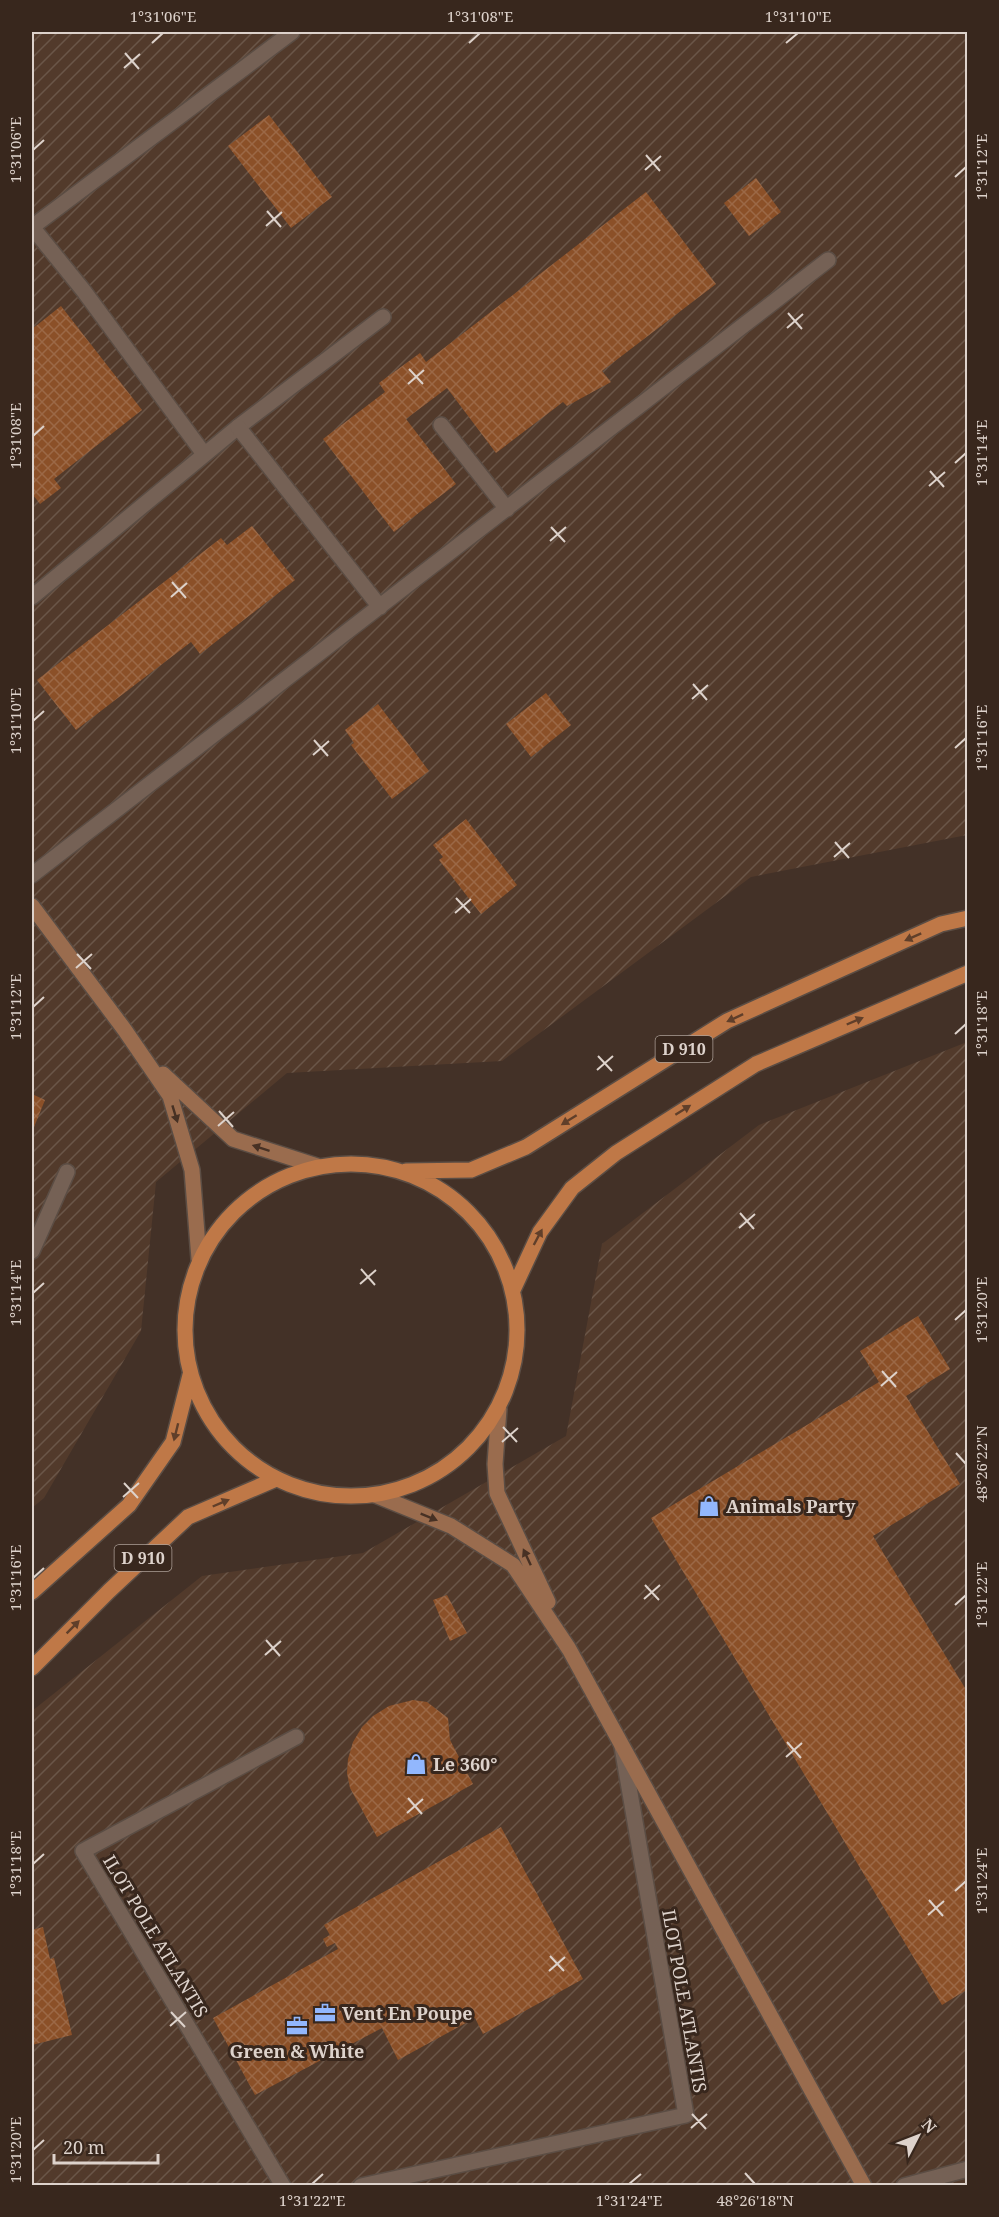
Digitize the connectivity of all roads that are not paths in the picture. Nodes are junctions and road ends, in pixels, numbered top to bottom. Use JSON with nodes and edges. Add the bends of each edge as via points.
{"nodes":[{"id":1,"x":292,"y":32,"type":"edge"},
{"id":2,"x":828,"y":260,"type":"dead end"},
{"id":3,"x":384,"y":317,"type":"dead end"},
{"id":4,"x":441,"y":425,"type":"dead end"},
{"id":5,"x":238,"y":427,"type":"junction"},
{"id":6,"x":204,"y":454,"type":"junction"},
{"id":7,"x":507,"y":508,"type":"junction"},
{"id":8,"x":32,"y":597,"type":"edge"},
{"id":9,"x":380,"y":607,"type":"junction"},
{"id":10,"x":32,"y":875,"type":"edge"},
{"id":11,"x":32,"y":906,"type":"edge"},
{"id":12,"x":968,"y":918,"type":"edge"},
{"id":13,"x":968,"y":973,"type":"edge"},
{"id":14,"x":124,"y":1029,"type":"junction"},
{"id":15,"x":317,"y":1166,"type":"junction"},
{"id":16,"x":403,"y":1171,"type":"junction"},
{"id":17,"x":67,"y":1172,"type":"dead end"},
{"id":18,"x":32,"y":1251,"type":"edge"},
{"id":19,"x":199,"y":1259,"type":"junction"},
{"id":20,"x":513,"y":1290,"type":"junction"},
{"id":21,"x":190,"y":1375,"type":"junction"},
{"id":22,"x":499,"y":1409,"type":"junction"},
{"id":23,"x":276,"y":1479,"type":"junction"},
{"id":24,"x":375,"y":1496,"type":"junction"},
{"id":25,"x":32,"y":1592,"type":"edge"},
{"id":26,"x":569,"y":1649,"type":"junction"},
{"id":27,"x":32,"y":1668,"type":"edge"},
{"id":28,"x":296,"y":1737,"type":"dead end"},
{"id":29,"x":622,"y":1744,"type":"junction"},
{"id":30,"x":968,"y":2169,"type":"edge"},
{"id":31,"x":283,"y":2186,"type":"edge"},
{"id":32,"x":361,"y":2186,"type":"edge"},
{"id":33,"x":864,"y":2186,"type":"edge"},
{"id":34,"x":904,"y":2186,"type":"edge"}],
"edges":[{"from":1,"to":6,"type":"street","via":[[32,227]]},
{"from":2,"to":7,"type":"street"},
{"from":3,"to":5,"type":"street"},
{"from":4,"to":7,"type":"street"},
{"from":5,"to":6,"type":"street"},
{"from":5,"to":9,"type":"street"},
{"from":6,"to":8,"type":"street"},
{"from":7,"to":9,"type":"street"},
{"from":9,"to":10,"type":"street"},
{"from":11,"to":14,"type":"main road"},
{"from":12,"to":16,"type":"main road","number":"D 910","one_way":true,"via":[[942,924],[728,1021],[526,1147],[471,1170]]},
{"from":20,"to":13,"type":"main road","number":"D 910","one_way":true,"via":[[540,1232],[572,1188],[616,1153],[756,1064]]},
{"from":15,"to":14,"type":"main road","one_way":true,"via":[[233,1139],[170,1082]]},
{"from":14,"to":19,"type":"main road","one_way":true,"via":[[170,1096],[192,1170]]},
{"from":15,"to":16,"type":"main road","via":[[360,1163]]},
{"from":15,"to":19,"type":"main road","via":[[280,1179],[247,1198],[220,1226]]},
{"from":16,"to":20,"type":"main road","via":[[452,1197],[491,1238]]},
{"from":17,"to":18,"type":"street"},
{"from":19,"to":21,"type":"main road","via":[[187,1297],[184,1336]]},
{"from":20,"to":22,"type":"main road","via":[[518,1330],[514,1371]]},
{"from":21,"to":23,"type":"main road","via":[[209,1417],[238,1453]]},
{"from":21,"to":25,"type":"main road","number":"D 910","one_way":true,"via":[[173,1442],[129,1505]]},
{"from":22,"to":24,"type":"main road","via":[[467,1451],[450,1463],[424,1480]]},
{"from":26,"to":22,"type":"main road","one_way":true,"via":[[497,1493]]},
{"from":23,"to":24,"type":"main road","via":[[324,1495]]},
{"from":27,"to":23,"type":"main road","number":"D 910","one_way":true,"via":[[188,1517]]},
{"from":24,"to":26,"type":"main road","one_way":true,"via":[[451,1526],[513,1565]]},
{"from":26,"to":29,"type":"main road"},
{"from":28,"to":31,"type":"street","name":"ILOT POLE ATLANTIS","via":[[83,1851]]},
{"from":29,"to":32,"type":"street","name":"ILOT POLE ATLANTIS","via":[[686,2115]]},
{"from":29,"to":33,"type":"main road"},
{"from":30,"to":34,"type":"street"}]}
